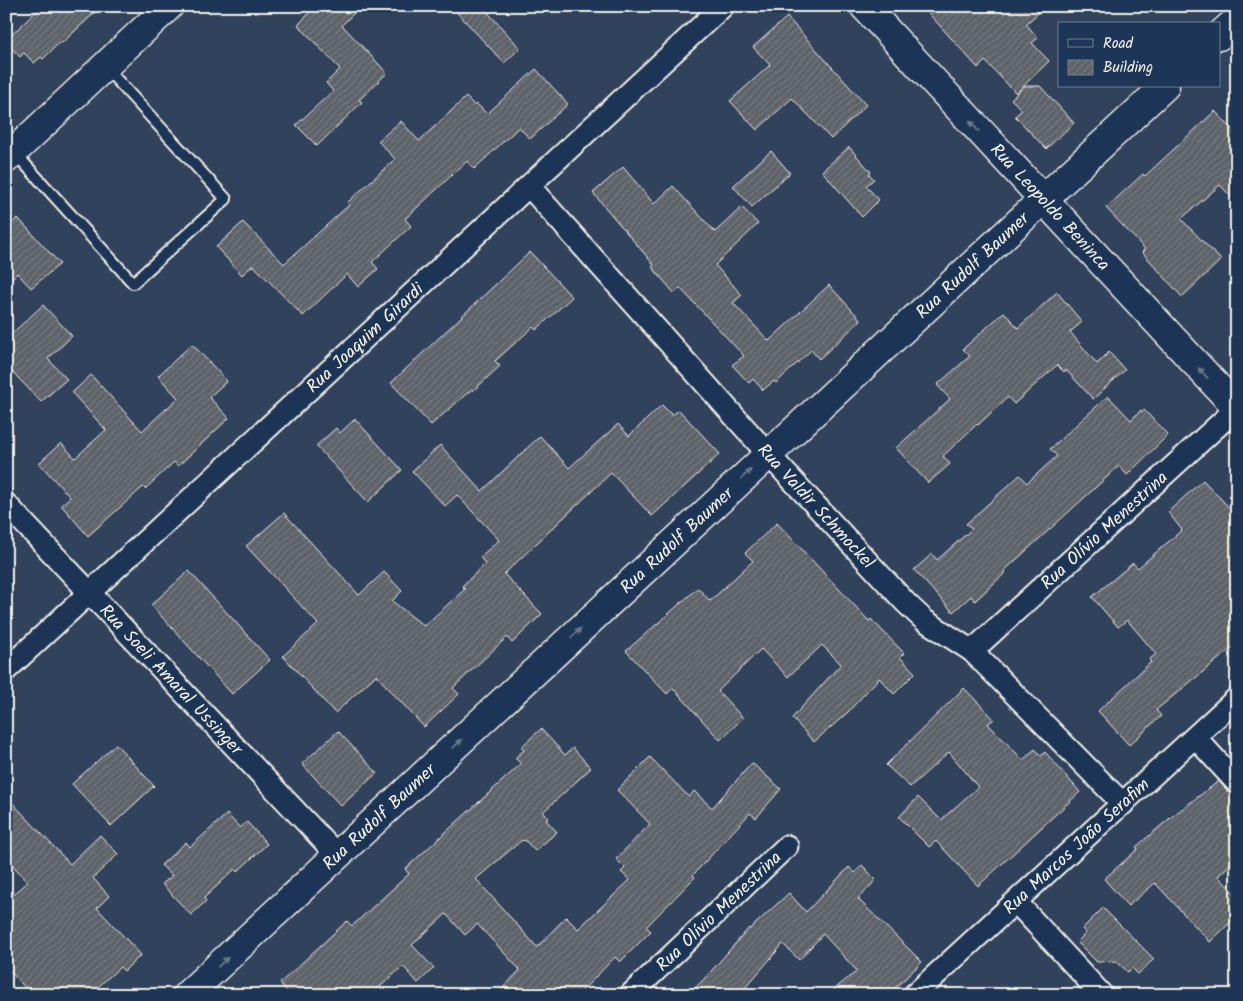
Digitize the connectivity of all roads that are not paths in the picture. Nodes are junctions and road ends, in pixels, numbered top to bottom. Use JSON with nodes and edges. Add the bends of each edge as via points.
{"nodes":[{"id":1,"x":169,"y":6,"type":"edge"},
{"id":2,"x":723,"y":6,"type":"edge"},
{"id":3,"x":864,"y":6,"type":"edge"},
{"id":4,"x":1237,"y":20,"type":"edge"},
{"id":5,"x":1220,"y":35,"type":"edge"},
{"id":6,"x":105,"y":67,"type":"junction"},
{"id":7,"x":1163,"y":88,"type":"edge"},
{"id":8,"x":10,"y":156,"type":"edge"},
{"id":9,"x":529,"y":186,"type":"junction"},
{"id":10,"x":1042,"y":200,"type":"junction"},
{"id":11,"x":1237,"y":408,"type":"edge"},
{"id":12,"x":768,"y":454,"type":"junction"},
{"id":13,"x":6,"y":504,"type":"edge"},
{"id":14,"x":90,"y":593,"type":"junction"},
{"id":15,"x":972,"y":651,"type":"junction"},
{"id":16,"x":6,"y":670,"type":"edge"},
{"id":17,"x":1237,"y":698,"type":"edge"},
{"id":18,"x":1195,"y":737,"type":"junction"},
{"id":19,"x":1237,"y":783,"type":"edge"},
{"id":20,"x":1123,"y":804,"type":"junction"},
{"id":21,"x":787,"y":846,"type":"dead end"},
{"id":22,"x":337,"y":855,"type":"junction"},
{"id":23,"x":1016,"y":902,"type":"junction"},
{"id":24,"x":187,"y":995,"type":"edge"},
{"id":25,"x":630,"y":995,"type":"edge"},
{"id":26,"x":914,"y":995,"type":"edge"},
{"id":27,"x":1102,"y":995,"type":"edge"}],
"edges":[{"from":1,"to":6,"type":"street"},
{"from":2,"to":9,"type":"street","name":"Rua Joaquim Girardi"},
{"from":10,"to":3,"type":"street","name":"Rua Leopoldo Beninca","one_way":true},
{"from":4,"to":5,"type":"street"},
{"from":6,"to":8,"type":"street"},
{"from":6,"to":8,"type":"lane","via":[[226,199],[133,283]]},
{"from":7,"to":10,"type":"street","name":"Rua Rudolf Baumer"},
{"from":9,"to":12,"type":"street","name":"Rua Valdir Schmockel"},
{"from":9,"to":14,"type":"street","name":"Rua Joaquim Girardi"},
{"from":11,"to":10,"type":"street","name":"Rua Leopoldo Beninca","one_way":true},
{"from":10,"to":12,"type":"street","name":"Rua Rudolf Baumer"},
{"from":11,"to":15,"type":"street","name":"Rua Olívio Menestrina"},
{"from":12,"to":15,"type":"street","name":"Rua Valdir Schmockel","via":[[906,603],[930,625]]},
{"from":22,"to":12,"type":"street","name":"Rua Rudolf Baumer","one_way":true},
{"from":13,"to":14,"type":"street","name":"Rua Soeli Amaral Ussinger"},
{"from":14,"to":16,"type":"street","name":"Rua Joaquim Girardi"},
{"from":14,"to":22,"type":"street","name":"Rua Soeli Amaral Ussinger"},
{"from":15,"to":20,"type":"street","name":"Rua Valdir Schmockel"},
{"from":17,"to":18,"type":"street","name":"Rua Marcos João Serafim"},
{"from":18,"to":19,"type":"street"},
{"from":18,"to":20,"type":"street","name":"Rua Marcos João Serafim"},
{"from":20,"to":23,"type":"street","name":"Rua Marcos João Serafim"},
{"from":21,"to":25,"type":"street","name":"Rua Olívio Menestrina"},
{"from":24,"to":22,"type":"street","name":"Rua Rudolf Baumer","one_way":true},
{"from":23,"to":26,"type":"street","name":"Rua Marcos João Serafim"},
{"from":23,"to":27,"type":"street"}]}
